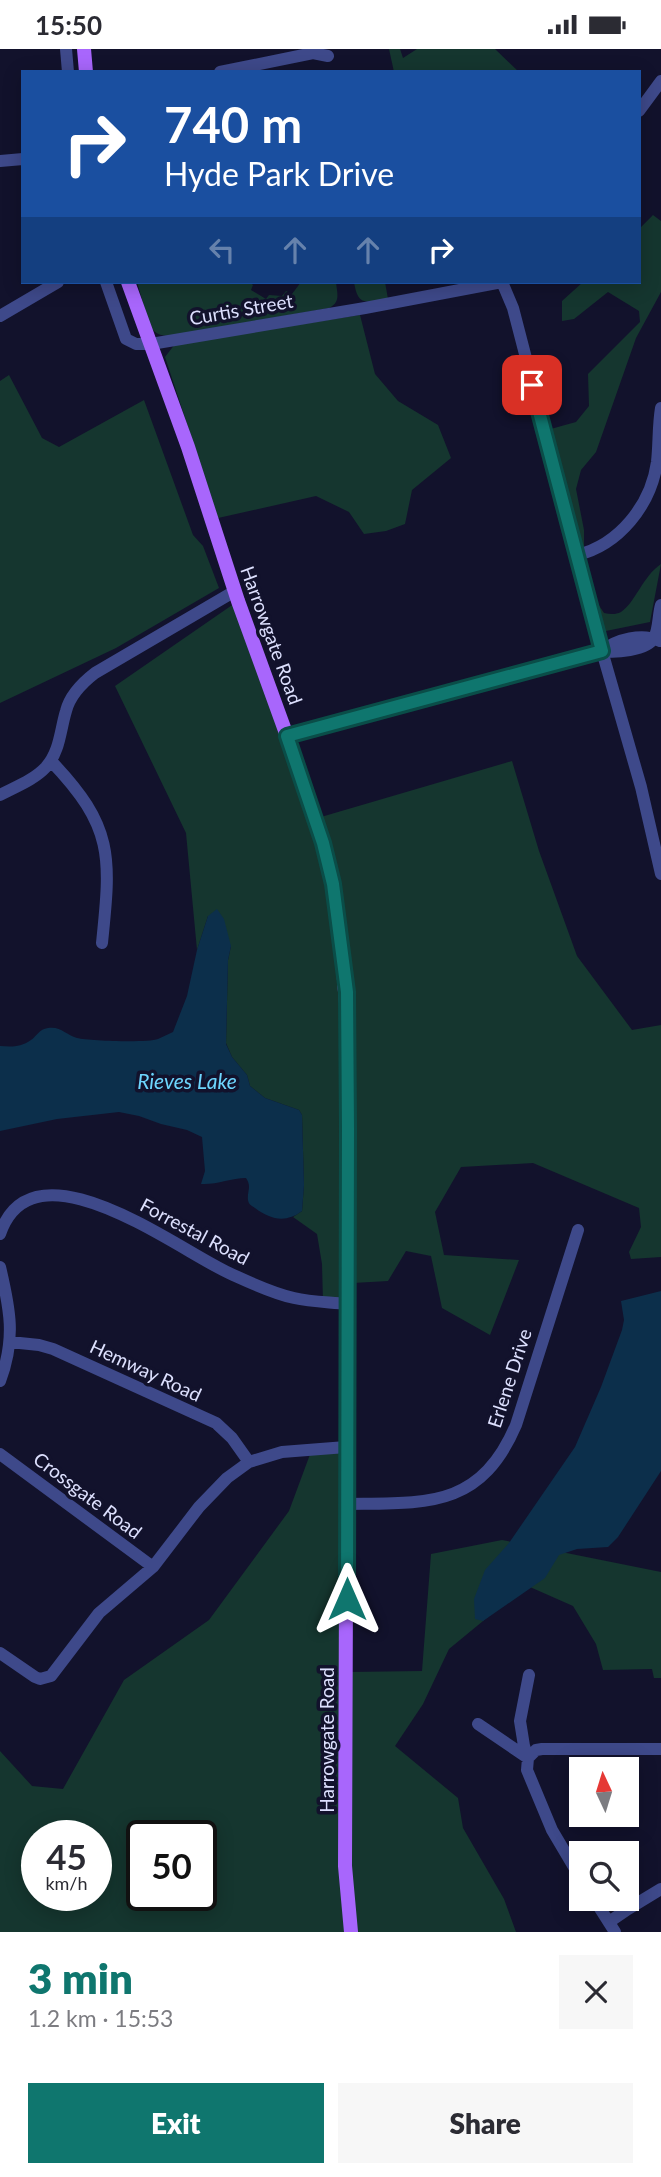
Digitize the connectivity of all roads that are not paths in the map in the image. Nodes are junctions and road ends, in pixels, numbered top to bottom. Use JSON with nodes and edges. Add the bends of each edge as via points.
{"nodes":[{"id":1,"x":66,"y":49,"type":"edge"},
{"id":2,"x":84,"y":49,"type":"edge"},
{"id":3,"x":275,"y":55,"type":"edge"},
{"id":4,"x":328,"y":56,"type":"dead end"},
{"id":5,"x":68,"y":70,"type":"edge"},
{"id":6,"x":86,"y":70,"type":"edge"},
{"id":7,"x":226,"y":70,"type":"edge"},
{"id":8,"x":661,"y":81,"type":"edge"},
{"id":9,"x":641,"y":108,"type":"edge"},
{"id":10,"x":21,"y":159,"type":"edge"},
{"id":11,"x":0,"y":161,"type":"edge"},
{"id":12,"x":55,"y":284,"type":"edge"},
{"id":13,"x":107,"y":284,"type":"edge"},
{"id":14,"x":129,"y":284,"type":"edge"},
{"id":15,"x":491,"y":284,"type":"edge"},
{"id":16,"x":503,"y":284,"type":"edge"},
{"id":17,"x":0,"y":316,"type":"edge"},
{"id":18,"x":151,"y":344,"type":"junction"},
{"id":19,"x":661,"y":408,"type":"edge"},
{"id":20,"x":577,"y":555,"type":"junction"},
{"id":21,"x":235,"y":591,"type":"junction"},
{"id":22,"x":661,"y":605,"type":"edge"},
{"id":23,"x":657,"y":640,"type":"edge"},
{"id":24,"x":602,"y":651,"type":"junction"},
{"id":25,"x":287,"y":736,"type":"junction"},
{"id":26,"x":51,"y":761,"type":"junction"},
{"id":27,"x":0,"y":795,"type":"edge"},
{"id":28,"x":658,"y":832,"type":"edge"},
{"id":29,"x":661,"y":873,"type":"edge"},
{"id":30,"x":102,"y":943,"type":"dead end"},
{"id":31,"x":578,"y":1230,"type":"dead end"},
{"id":32,"x":0,"y":1234,"type":"edge"},
{"id":33,"x":0,"y":1267,"type":"edge"},
{"id":34,"x":347,"y":1304,"type":"junction"},
{"id":35,"x":10,"y":1342,"type":"junction"},
{"id":36,"x":0,"y":1381,"type":"edge"},
{"id":37,"x":346,"y":1447,"type":"junction"},
{"id":38,"x":0,"y":1454,"type":"edge"},
{"id":39,"x":249,"y":1462,"type":"junction"},
{"id":40,"x":347,"y":1504,"type":"junction"},
{"id":41,"x":153,"y":1567,"type":"junction"},
{"id":42,"x":0,"y":1653,"type":"edge"},
{"id":43,"x":529,"y":1675,"type":"dead end"},
{"id":44,"x":478,"y":1724,"type":"dead end"},
{"id":45,"x":661,"y":1749,"type":"edge"},
{"id":46,"x":528,"y":1758,"type":"junction"},
{"id":47,"x":569,"y":1859,"type":"edge"},
{"id":48,"x":661,"y":1889,"type":"edge"},
{"id":49,"x":602,"y":1911,"type":"edge"},
{"id":50,"x":612,"y":1927,"type":"edge"},
{"id":51,"x":351,"y":1932,"type":"edge"}],
"edges":[{"from":1,"to":5,"type":"street"},
{"from":2,"to":6,"type":"main road"},
{"from":3,"to":4,"type":"street"},
{"from":3,"to":7,"type":"street"},
{"from":8,"to":9,"type":"street"},
{"from":10,"to":11,"type":"street"},
{"from":12,"to":17,"type":"street"},
{"from":13,"to":18,"type":"street","via":[[126,339]]},
{"from":14,"to":18,"type":"main road","name":"Harrowgate Road"},
{"from":15,"to":18,"type":"street","name":"Curtis Street"},
{"from":16,"to":20,"type":"street"},
{"from":18,"to":21,"type":"main road","name":"Harrowgate Road"},
{"from":19,"to":20,"type":"street","via":[[657,464],[639,510],[613,538]]},
{"from":20,"to":24,"type":"street"},
{"from":21,"to":25,"type":"main road","name":"Harrowgate Road"},
{"from":21,"to":26,"type":"street","via":[[85,680],[66,709]]},
{"from":22,"to":23,"type":"street"},
{"from":23,"to":24,"type":"street","via":[[645,636],[611,644]]},
{"from":24,"to":25,"type":"street"},
{"from":24,"to":28,"type":"street"},
{"from":25,"to":34,"type":"main road","name":"Harrowgate Road","via":[[323,843],[341,938],[348,1027]]},
{"from":26,"to":27,"type":"street","via":[[32,778]]},
{"from":26,"to":30,"type":"street","via":[[87,805],[103,839],[108,867]]},
{"from":28,"to":29,"type":"street"},
{"from":31,"to":40,"type":"street","name":"Erlene Drive","via":[[516,1425],[493,1466],[465,1489],[437,1500]]},
{"from":32,"to":34,"type":"street","name":"Forrestal Road","via":[[11,1215],[34,1198],[55,1194],[77,1198],[144,1224],[226,1272],[276,1292]]},
{"from":33,"to":35,"type":"street"},
{"from":34,"to":37,"type":"main road","name":"Harrowgate Road"},
{"from":35,"to":36,"type":"street"},
{"from":35,"to":39,"type":"street","name":"Hemway Road","via":[[54,1349],[216,1423]]},
{"from":37,"to":39,"type":"street","via":[[282,1452]]},
{"from":37,"to":40,"type":"main road","name":"Harrowgate Road"},
{"from":38,"to":41,"type":"street","name":"Crossgate Road"},
{"from":39,"to":41,"type":"street","via":[[211,1494]]},
{"from":40,"to":51,"type":"main road","name":"Harrowgate Road","via":[[345,1865]]},
{"from":41,"to":42,"type":"street","via":[[99,1613],[46,1678]]},
{"from":43,"to":46,"type":"street","via":[[520,1721]]},
{"from":44,"to":46,"type":"street"},
{"from":45,"to":46,"type":"street","via":[[542,1749]]},
{"from":46,"to":47,"type":"street","via":[[527,1770],[536,1794]]},
{"from":48,"to":50,"type":"street","via":[[628,1909]]},
{"from":49,"to":50,"type":"street"}]}
